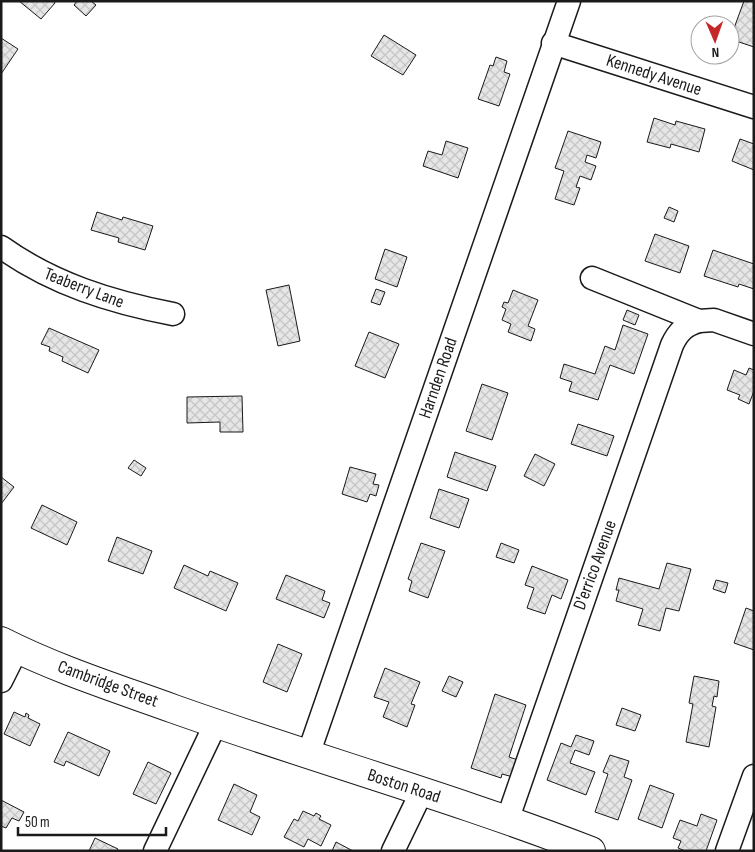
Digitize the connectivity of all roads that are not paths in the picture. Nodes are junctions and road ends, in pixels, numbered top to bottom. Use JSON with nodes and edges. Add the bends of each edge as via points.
{"nodes":[{"id":1,"x":568,"y":1,"type":"edge"},
{"id":2,"x":554,"y":43,"type":"junction"},
{"id":3,"x":754,"y":107,"type":"edge"},
{"id":4,"x":1,"y":247,"type":"edge"},
{"id":5,"x":592,"y":278,"type":"dead end"},
{"id":6,"x":173,"y":314,"type":"dead end"},
{"id":7,"x":699,"y":321,"type":"junction"},
{"id":8,"x":754,"y":334,"type":"edge"},
{"id":9,"x":9,"y":645,"type":"edge"},
{"id":10,"x":1,"y":681,"type":"edge"},
{"id":11,"x":216,"y":724,"type":"junction"},
{"id":12,"x":308,"y":755,"type":"junction"},
{"id":13,"x":754,"y":776,"type":"edge"},
{"id":14,"x":422,"y":791,"type":"junction"},
{"id":15,"x":507,"y":821,"type":"junction"},
{"id":16,"x":155,"y":851,"type":"edge"},
{"id":17,"x":393,"y":851,"type":"edge"},
{"id":18,"x":591,"y":851,"type":"edge"},
{"id":19,"x":727,"y":851,"type":"edge"}],
"edges":[{"from":1,"to":2,"type":"street","name":"Harnden Road"},
{"from":2,"to":3,"type":"street","name":"Kennedy Avenue"},
{"from":2,"to":12,"type":"street","name":"Harnden Road"},
{"from":4,"to":6,"type":"street","name":"Teaberry Lane","via":[[40,272],[77,288],[135,307]]},
{"from":5,"to":7,"type":"street"},
{"from":7,"to":8,"type":"street","via":[[714,320]]},
{"from":7,"to":15,"type":"street","name":"D'errico Avenue","via":[[688,324],[672,345]]},
{"from":9,"to":10,"type":"street"},
{"from":9,"to":11,"type":"main road","name":"Cambridge Street","via":[[65,670]]},
{"from":11,"to":12,"type":"main road","name":"Boston Road"},
{"from":11,"to":16,"type":"street"},
{"from":12,"to":14,"type":"main road","name":"Boston Road"},
{"from":13,"to":19,"type":"street"},
{"from":14,"to":15,"type":"main road","name":"Boston Road"},
{"from":14,"to":17,"type":"street"},
{"from":15,"to":18,"type":"main road","name":"Boston Road"}]}
